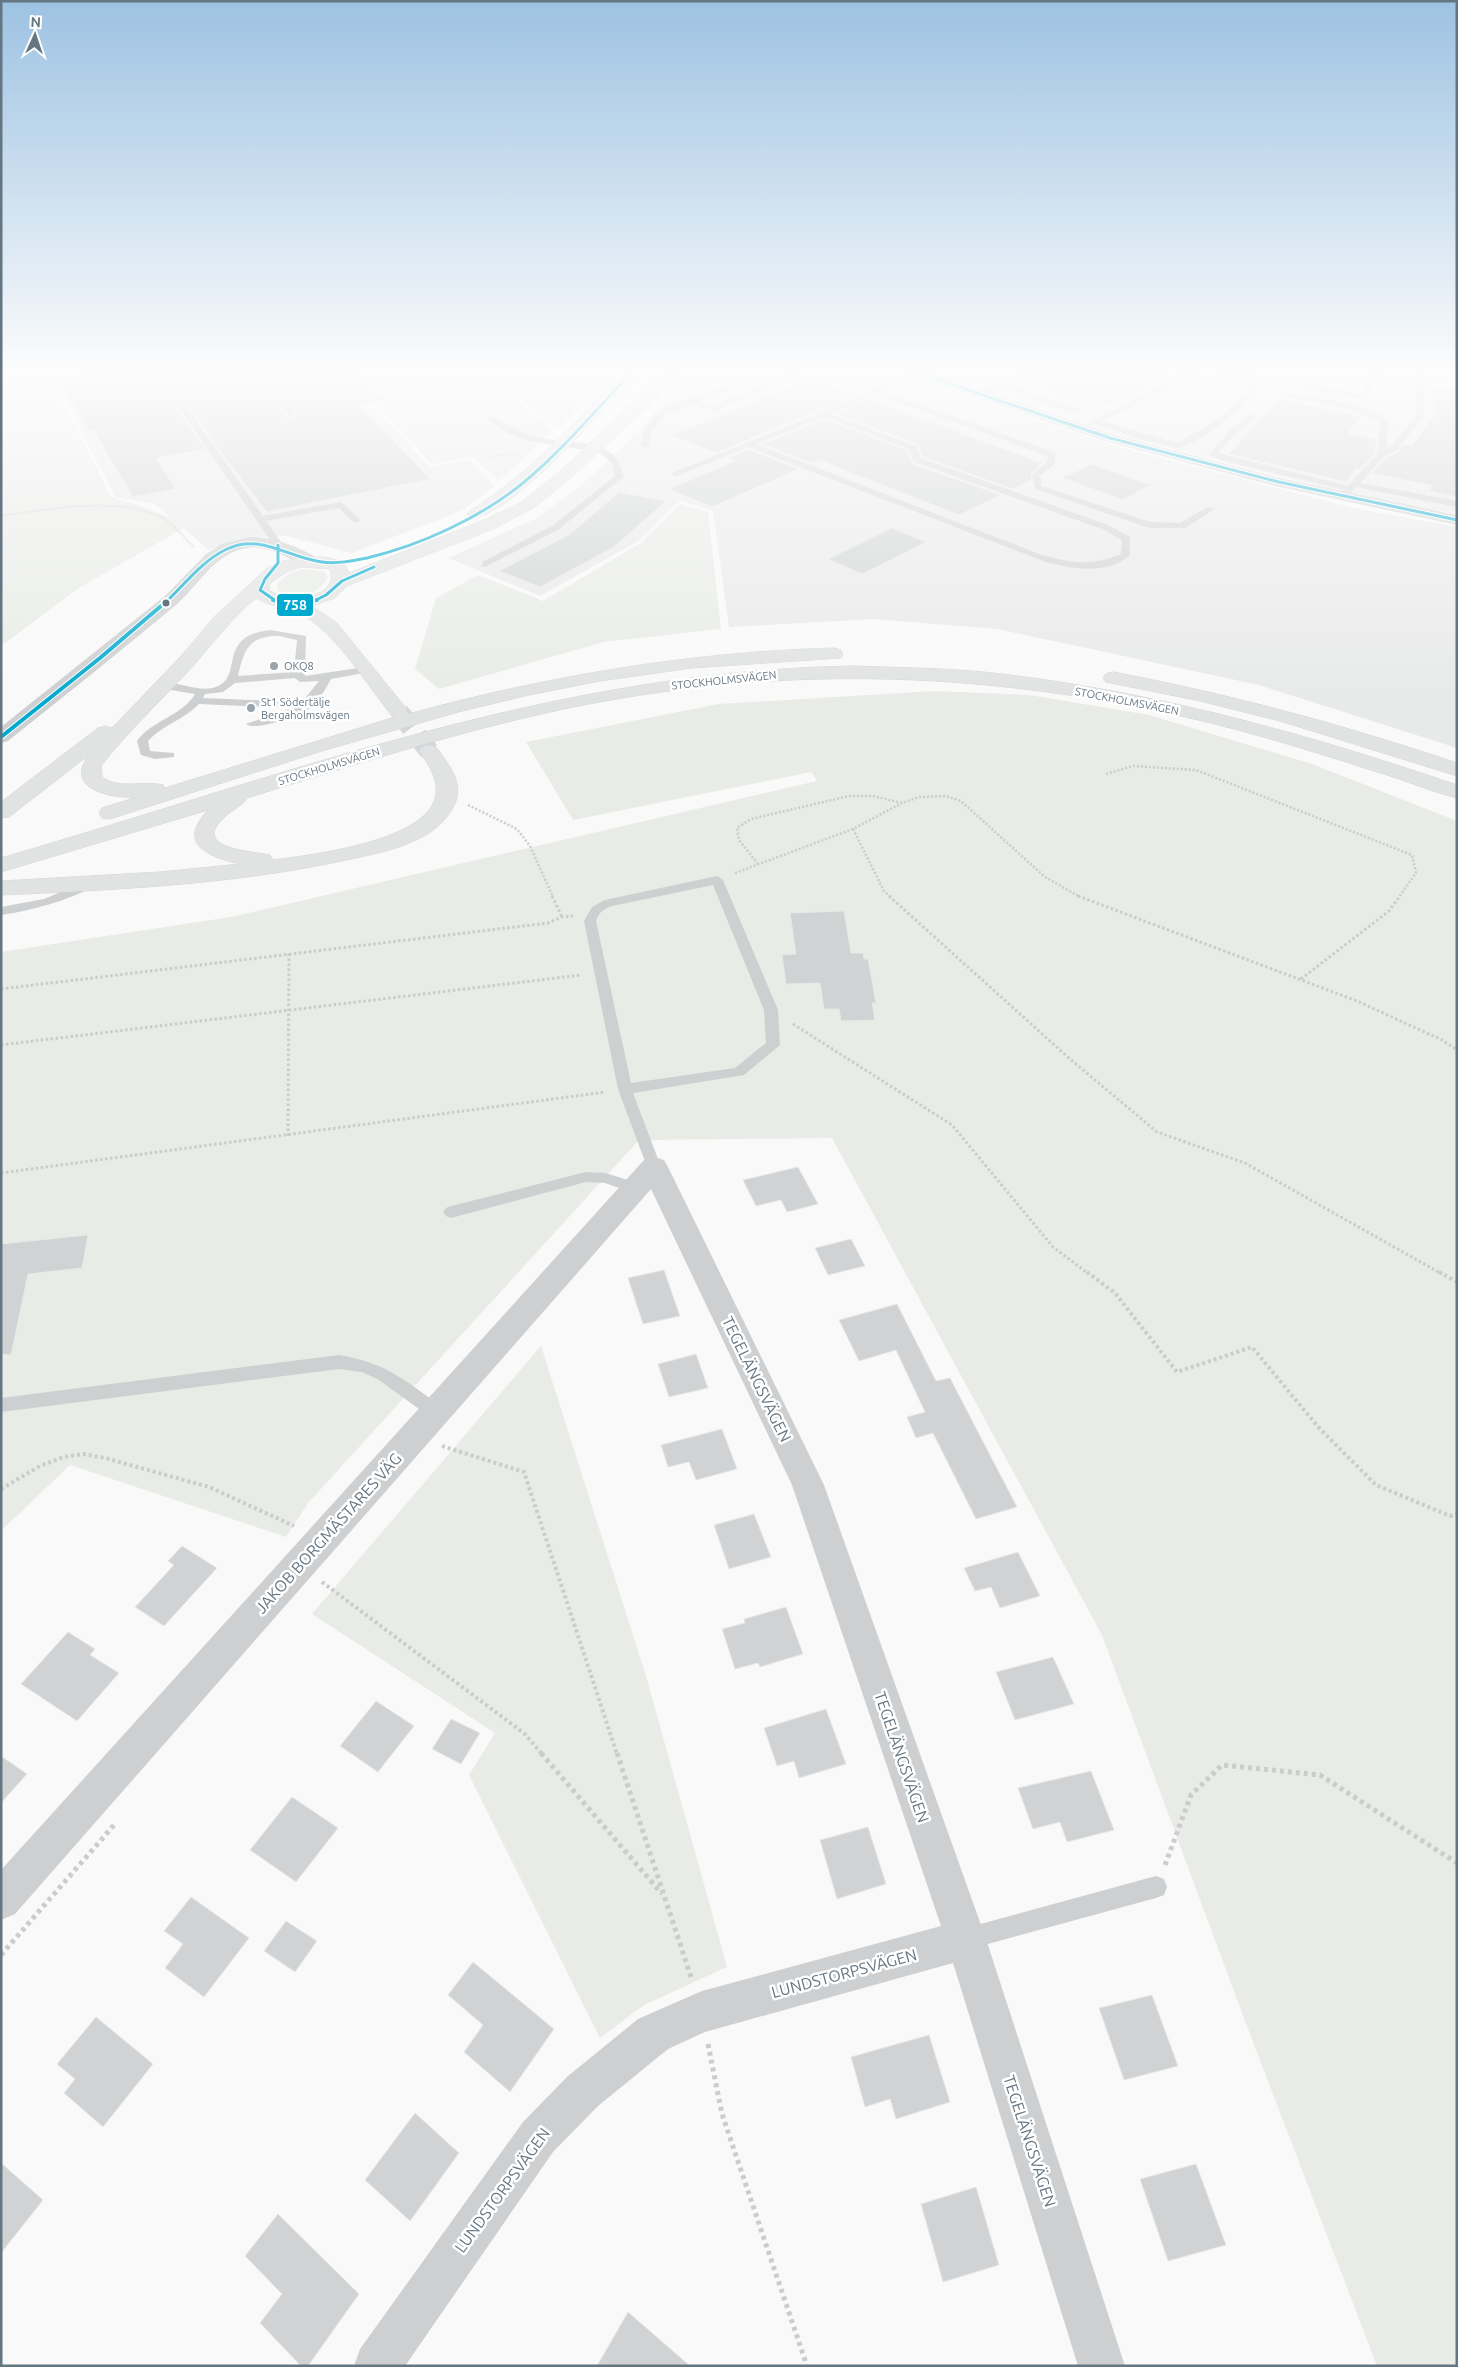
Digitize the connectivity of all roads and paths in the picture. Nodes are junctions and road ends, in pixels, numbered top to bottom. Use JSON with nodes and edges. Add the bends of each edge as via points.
{"nodes":[{"id":1,"x":233,"y":479,"type":"edge"},
{"id":2,"x":528,"y":479,"type":"edge"},
{"id":3,"x":560,"y":479,"type":"edge"},
{"id":4,"x":616,"y":479,"type":"edge"},
{"id":5,"x":838,"y":479,"type":"edge"},
{"id":6,"x":972,"y":479,"type":"edge"},
{"id":7,"x":1037,"y":479,"type":"edge"},
{"id":8,"x":1303,"y":479,"type":"edge"},
{"id":9,"x":1307,"y":479,"type":"edge"},
{"id":10,"x":1359,"y":479,"type":"edge"},
{"id":11,"x":1349,"y":490,"type":"junction"},
{"id":12,"x":1457,"y":504,"type":"edge"},
{"id":13,"x":1211,"y":509,"type":"dead end"},
{"id":14,"x":1,"y":516,"type":"edge"},
{"id":15,"x":260,"y":519,"type":"junction"},
{"id":16,"x":356,"y":520,"type":"dead end"},
{"id":17,"x":1457,"y":520,"type":"edge"},
{"id":18,"x":278,"y":545,"type":"junction"},
{"id":19,"x":214,"y":556,"type":"junction"},
{"id":20,"x":310,"y":561,"type":"junction"},
{"id":21,"x":333,"y":564,"type":"junction"},
{"id":22,"x":485,"y":564,"type":"dead end"},
{"id":23,"x":278,"y":568,"type":"junction"},
{"id":24,"x":339,"y":583,"type":"junction"},
{"id":25,"x":260,"y":585,"type":"junction"},
{"id":26,"x":325,"y":597,"type":"junction"},
{"id":27,"x":287,"y":603,"type":"junction"},
{"id":28,"x":331,"y":627,"type":"junction"},
{"id":29,"x":214,"y":630,"type":"junction"},
{"id":30,"x":850,"y":654,"type":"dead end"},
{"id":31,"x":893,"y":654,"type":"dead end"},
{"id":32,"x":1029,"y":665,"type":"dead end"},
{"id":33,"x":364,"y":670,"type":"junction"},
{"id":34,"x":1066,"y":670,"type":"dead end"},
{"id":35,"x":299,"y":675,"type":"junction"},
{"id":36,"x":328,"y":677,"type":"junction"},
{"id":37,"x":232,"y":680,"type":"junction"},
{"id":38,"x":158,"y":692,"type":"junction"},
{"id":39,"x":200,"y":696,"type":"junction"},
{"id":40,"x":306,"y":705,"type":"junction"},
{"id":41,"x":399,"y":712,"type":"tunnel mouth"},
{"id":42,"x":251,"y":724,"type":"dead end"},
{"id":43,"x":1,"y":737,"type":"edge"},
{"id":44,"x":429,"y":751,"type":"tunnel mouth"},
{"id":45,"x":170,"y":755,"type":"dead end"},
{"id":46,"x":1457,"y":770,"type":"edge"},
{"id":47,"x":1106,"y":774,"type":"dead end"},
{"id":48,"x":202,"y":782,"type":"junction"},
{"id":49,"x":252,"y":789,"type":"junction"},
{"id":50,"x":1457,"y":792,"type":"edge"},
{"id":51,"x":464,"y":803,"type":"dead end"},
{"id":52,"x":902,"y":803,"type":"junction"},
{"id":53,"x":1,"y":812,"type":"edge"},
{"id":54,"x":853,"y":829,"type":"junction"},
{"id":55,"x":1,"y":847,"type":"edge"},
{"id":56,"x":323,"y":858,"type":"junction"},
{"id":57,"x":758,"y":864,"type":"junction"},
{"id":58,"x":1,"y":865,"type":"edge"},
{"id":59,"x":717,"y":880,"type":"junction"},
{"id":60,"x":92,"y":883,"type":"junction"},
{"id":61,"x":1,"y":888,"type":"edge"},
{"id":62,"x":1,"y":911,"type":"edge"},
{"id":63,"x":288,"y":953,"type":"junction"},
{"id":64,"x":600,"y":973,"type":"junction"},
{"id":65,"x":1300,"y":980,"type":"junction"},
{"id":66,"x":1,"y":989,"type":"edge"},
{"id":67,"x":290,"y":1009,"type":"junction"},
{"id":68,"x":771,"y":1010,"type":"junction"},
{"id":69,"x":1,"y":1045,"type":"edge"},
{"id":70,"x":1457,"y":1050,"type":"edge"},
{"id":71,"x":625,"y":1089,"type":"junction"},
{"id":72,"x":288,"y":1136,"type":"junction"},
{"id":73,"x":1,"y":1173,"type":"edge"},
{"id":74,"x":645,"y":1177,"type":"junction"},
{"id":75,"x":451,"y":1212,"type":"dead end"},
{"id":76,"x":1457,"y":1282,"type":"edge"},
{"id":77,"x":1,"y":1405,"type":"edge"},
{"id":78,"x":436,"y":1412,"type":"junction"},
{"id":79,"x":413,"y":1437,"type":"junction"},
{"id":80,"x":1,"y":1489,"type":"edge"},
{"id":81,"x":1457,"y":1514,"type":"edge"},
{"id":82,"x":323,"y":1539,"type":"junction"},
{"id":83,"x":300,"y":1565,"type":"junction"},
{"id":84,"x":1457,"y":1863,"type":"edge"},
{"id":85,"x":1156,"y":1887,"type":"joint"},
{"id":86,"x":664,"y":1896,"type":"junction"},
{"id":87,"x":1,"y":1900,"type":"edge"},
{"id":88,"x":966,"y":1939,"type":"junction"},
{"id":89,"x":702,"y":2012,"type":"junction"},
{"id":90,"x":377,"y":2366,"type":"edge"},
{"id":91,"x":808,"y":2366,"type":"edge"},
{"id":92,"x":1102,"y":2366,"type":"edge"}],
"edges":[{"from":1,"to":15,"type":"lane"},
{"from":2,"to":21,"type":"main road","via":[[458,523],[382,553]]},
{"from":3,"to":24,"type":"main road","via":[[513,513]]},
{"from":4,"to":22,"type":"lane","via":[[555,528]]},
{"from":5,"to":6,"type":"lane","via":[[1036,556],[1076,568],[1106,565],[1125,555],[1127,539],[1105,527]]},
{"from":7,"to":13,"type":"lane","via":[[1038,487],[1149,525],[1182,526]]},
{"from":8,"to":11,"type":"street"},
{"from":9,"to":11,"type":"lane"},
{"from":10,"to":11,"type":"lane"},
{"from":11,"to":12,"type":"lane"},
{"from":11,"to":17,"type":"street"},
{"from":14,"to":19,"type":"path","via":[[72,508],[110,507],[144,511],[162,518],[200,552]]},
{"from":15,"to":16,"type":"lane","via":[[341,504]]},
{"from":15,"to":18,"type":"lane"},
{"from":18,"to":19,"type":"street","via":[[266,542],[239,545]]},
{"from":18,"to":20,"type":"street"},
{"from":18,"to":23,"type":"street"},
{"from":19,"to":43,"type":"street","via":[[174,597]]},
{"from":20,"to":21,"type":"main road"},
{"from":20,"to":23,"type":"main road"},
{"from":21,"to":24,"type":"main road","via":[[340,569]]},
{"from":23,"to":25,"type":"main road"},
{"from":24,"to":26,"type":"main road"},
{"from":25,"to":27,"type":"main road","via":[[266,597]]},
{"from":25,"to":29,"type":"main road","via":[[233,607]]},
{"from":26,"to":27,"type":"main road","via":[[311,602]]},
{"from":26,"to":28,"type":"main road"},
{"from":27,"to":28,"type":"main road","via":[[312,613]]},
{"from":27,"to":29,"type":"main road","via":[[243,614]]},
{"from":28,"to":33,"type":"main road"},
{"from":29,"to":38,"type":"main road"},
{"from":30,"to":48,"type":"main road","name":"STOCKHOLMSVÄGEN","via":[[708,661],[567,682],[439,712]]},
{"from":31,"to":32,"type":"main road"},
{"from":33,"to":36,"type":"lane"},
{"from":33,"to":41,"type":"main road"},
{"from":34,"to":46,"type":"main road","name":"STOCKHOLMSVÄGEN","via":[[1209,697],[1354,736]]},
{"from":35,"to":36,"type":"lane","via":[[300,679],[310,680]]},
{"from":35,"to":37,"type":"lane"},
{"from":35,"to":37,"type":"lane","via":[[302,638],[288,633],[267,634],[250,638],[242,647]]},
{"from":36,"to":40,"type":"lane","via":[[322,690]]},
{"from":37,"to":39,"type":"lane","via":[[221,689]]},
{"from":38,"to":39,"type":"lane"},
{"from":38,"to":48,"type":"main road","via":[[97,756],[90,774],[103,787],[114,790],[148,790]]},
{"from":38,"to":53,"type":"main road"},
{"from":39,"to":40,"type":"lane"},
{"from":39,"to":45,"type":"lane","via":[[182,714],[150,729],[142,741],[145,753]]},
{"from":40,"to":42,"type":"lane","via":[[263,723]]},
{"from":44,"to":56,"type":"main road","via":[[446,780],[447,792],[440,812],[414,833],[390,843]]},
{"from":47,"to":65,"type":"path","via":[[1133,766],[1196,770],[1412,855],[1416,873],[1389,911]]},
{"from":48,"to":55,"type":"main road","name":"STOCKHOLMSVÄGEN","via":[[99,818]]},
{"from":49,"to":50,"type":"main road","name":"STOCKHOLMSVÄGEN","via":[[454,729],[559,704],[703,681],[858,672],[993,680],[1136,701],[1286,738]]},
{"from":49,"to":56,"type":"main road","via":[[210,820],[205,828],[207,845],[228,856],[246,859]]},
{"from":49,"to":58,"type":"main road","name":"STOCKHOLMSVÄGEN"},
{"from":51,"to":63,"type":"path","via":[[517,829],[530,846],[562,917],[548,923]]},
{"from":52,"to":54,"type":"path"},
{"from":52,"to":57,"type":"path","via":[[872,796],[849,796],[751,819],[737,828],[739,840]]},
{"from":52,"to":65,"type":"path","via":[[919,797],[946,796],[961,801],[1045,877],[1084,899]]},
{"from":54,"to":57,"type":"path"},
{"from":54,"to":76,"type":"path","via":[[884,891],[1070,1060],[1157,1132],[1245,1163]]},
{"from":56,"to":60,"type":"main road","via":[[210,876]]},
{"from":57,"to":59,"type":"path"},
{"from":59,"to":64,"type":"lane","via":[[598,907],[590,921]]},
{"from":59,"to":68,"type":"lane"},
{"from":60,"to":61,"type":"main road"},
{"from":60,"to":62,"type":"lane","via":[[52,903]]},
{"from":63,"to":66,"type":"path"},
{"from":63,"to":67,"type":"path"},
{"from":64,"to":67,"type":"path"},
{"from":64,"to":71,"type":"lane"},
{"from":65,"to":70,"type":"path","via":[[1357,1002],[1442,1040]]},
{"from":67,"to":69,"type":"path"},
{"from":67,"to":72,"type":"path"},
{"from":68,"to":71,"type":"lane","via":[[773,1045],[739,1072]]},
{"from":68,"to":81,"type":"path","via":[[952,1125],[1053,1247],[1115,1293],[1177,1372],[1252,1347],[1319,1428],[1376,1485],[1450,1516]]},
{"from":71,"to":72,"type":"path"},
{"from":71,"to":74,"type":"lane"},
{"from":72,"to":73,"type":"path"},
{"from":74,"to":75,"type":"lane","via":[[586,1177]]},
{"from":74,"to":78,"type":"street","name":"JAKOB BORGMÄSTARES VÄG"},
{"from":74,"to":88,"type":"street","name":"TEGELÄNGSVÄGEN","via":[[808,1485]]},
{"from":77,"to":78,"type":"lane","via":[[339,1362],[364,1366],[385,1375]]},
{"from":78,"to":79,"type":"street","name":"JAKOB BORGMÄSTARES VÄG"},
{"from":79,"to":82,"type":"street","name":"JAKOB BORGMÄSTARES VÄG"},
{"from":79,"to":86,"type":"path","via":[[524,1472]]},
{"from":80,"to":82,"type":"path","via":[[40,1466],[83,1454],[209,1487]]},
{"from":82,"to":83,"type":"street","name":"JAKOB BORGMÄSTARES VÄG"},
{"from":83,"to":86,"type":"path","via":[[525,1734]]},
{"from":83,"to":87,"type":"street","name":"JAKOB BORGMÄSTARES VÄG"},
{"from":84,"to":85,"type":"path","via":[[1320,1775],[1222,1765],[1190,1795]]},
{"from":85,"to":88,"type":"lane"},
{"from":86,"to":89,"type":"path"},
{"from":88,"to":89,"type":"street","name":"LUNDSTORPSVÄGEN"},
{"from":88,"to":92,"type":"street","name":"TEGELÄNGSVÄGEN"},
{"from":89,"to":90,"type":"street","name":"LUNDSTORPSVÄGEN","via":[[653,2034],[583,2091],[538,2137]]},
{"from":89,"to":91,"type":"path","via":[[722,2114]]}]}
